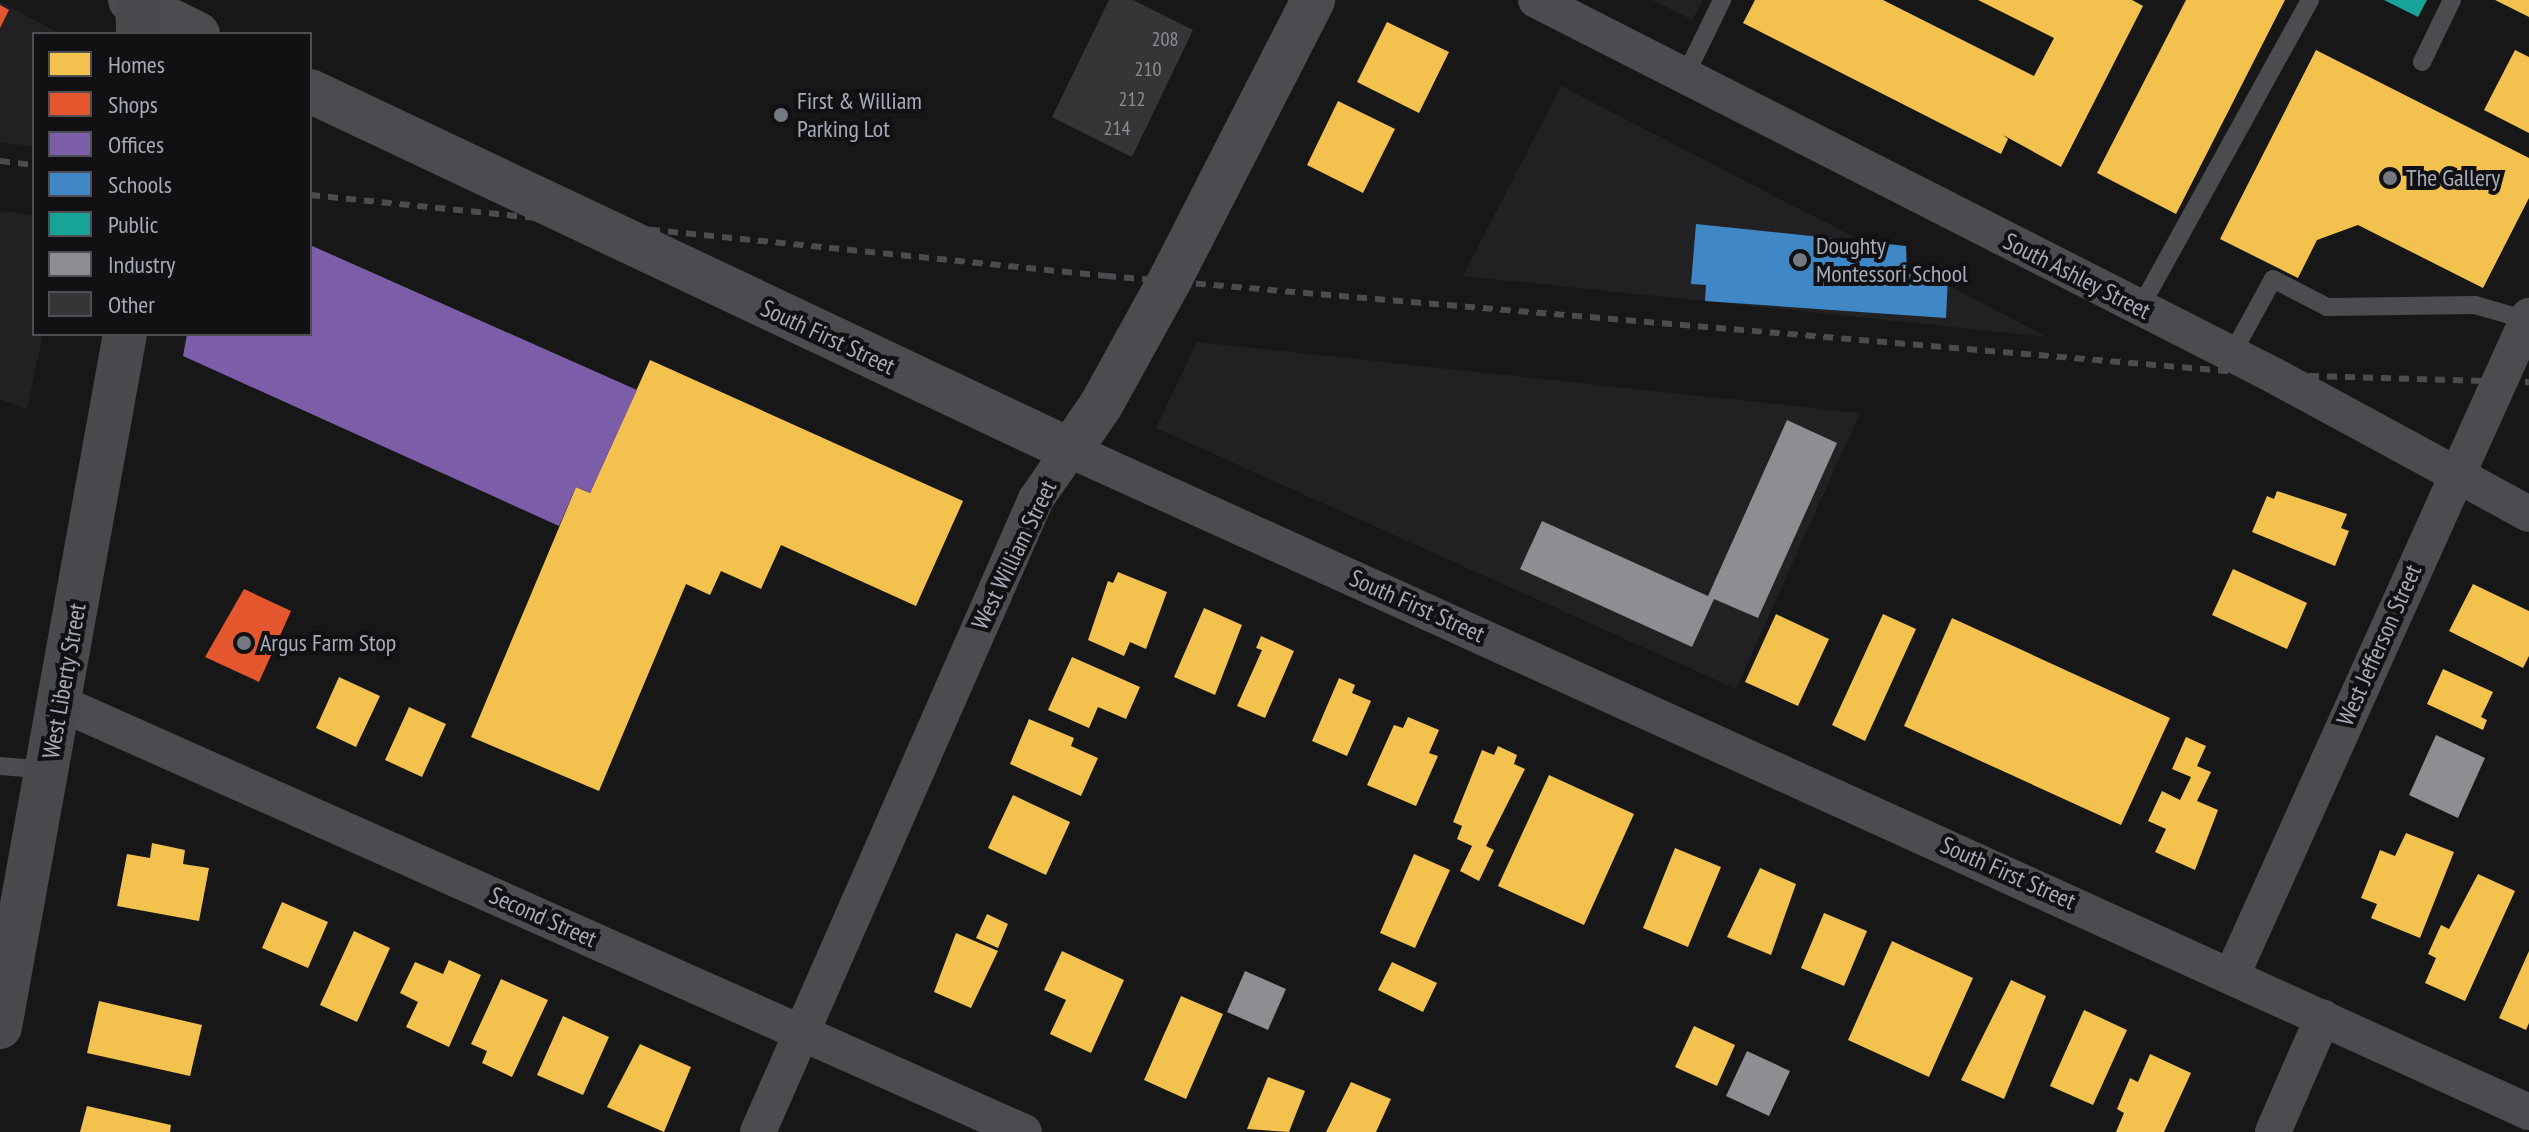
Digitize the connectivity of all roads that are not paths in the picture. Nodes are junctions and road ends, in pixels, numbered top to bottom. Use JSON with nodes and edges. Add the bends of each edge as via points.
{"nodes":[{"id":1,"x":1313,"y":0,"type":"edge"},
{"id":2,"x":1536,"y":0,"type":"edge"},
{"id":3,"x":1722,"y":0,"type":"edge"},
{"id":4,"x":2310,"y":0,"type":"edge"},
{"id":5,"x":2452,"y":0,"type":"edge"},
{"id":6,"x":135,"y":9,"type":"edge"},
{"id":7,"x":193,"y":32,"type":"edge"},
{"id":8,"x":2422,"y":62,"type":"dead end"},
{"id":9,"x":1685,"y":76,"type":"junction"},
{"id":10,"x":312,"y":92,"type":"edge"},
{"id":11,"x":2140,"y":308,"type":"junction"},
{"id":12,"x":2528,"y":318,"type":"edge"},
{"id":13,"x":125,"y":336,"type":"edge"},
{"id":14,"x":2232,"y":354,"type":"junction"},
{"id":15,"x":1070,"y":450,"type":"junction"},
{"id":16,"x":2454,"y":476,"type":"junction"},
{"id":17,"x":2529,"y":514,"type":"edge"},
{"id":18,"x":60,"y":703,"type":"junction"},
{"id":19,"x":0,"y":766,"type":"edge"},
{"id":20,"x":48,"y":770,"type":"junction"},
{"id":21,"x":2232,"y":975,"type":"junction"},
{"id":22,"x":2323,"y":1017,"type":"junction"},
{"id":23,"x":0,"y":1027,"type":"edge"},
{"id":24,"x":802,"y":1032,"type":"junction"},
{"id":25,"x":2529,"y":1112,"type":"edge"},
{"id":26,"x":758,"y":1132,"type":"edge"},
{"id":27,"x":1024,"y":1132,"type":"edge"},
{"id":28,"x":2273,"y":1132,"type":"edge"}],
"edges":[{"from":1,"to":15,"type":"street","name":"West William Street","via":[[1171,278]]},
{"from":2,"to":9,"type":"street","name":"South Ashley Street"},
{"from":3,"to":9,"type":"lane"},
{"from":4,"to":11,"type":"lane"},
{"from":5,"to":8,"type":"lane"},
{"from":6,"to":7,"type":"street"},
{"from":9,"to":11,"type":"street","name":"South Ashley Street"},
{"from":10,"to":15,"type":"street","name":"South First Street"},
{"from":11,"to":14,"type":"street","name":"South Ashley Street"},
{"from":12,"to":14,"type":"lane","via":[[2475,305],[2327,307],[2276,274]]},
{"from":12,"to":16,"type":"street","name":"West Jefferson Street"},
{"from":13,"to":18,"type":"main road","name":"West Liberty Street"},
{"from":14,"to":16,"type":"street","name":"South Ashley Street"},
{"from":15,"to":21,"type":"street","name":"South First Street"},
{"from":15,"to":24,"type":"street","name":"West William Street","via":[[1036,499]]},
{"from":16,"to":17,"type":"street","name":"South Ashley Street"},
{"from":16,"to":21,"type":"street","name":"West Jefferson Street"},
{"from":18,"to":20,"type":"main road","name":"West Liberty Street"},
{"from":18,"to":24,"type":"street","name":"Second Street"},
{"from":19,"to":20,"type":"lane"},
{"from":20,"to":23,"type":"main road","name":"West Liberty Street"},
{"from":21,"to":22,"type":"street","name":"South First Street"},
{"from":22,"to":25,"type":"street","name":"South First Street"},
{"from":22,"to":28,"type":"street"},
{"from":24,"to":26,"type":"street","name":"West William Street"},
{"from":24,"to":27,"type":"street","name":"Second Street"}]}
